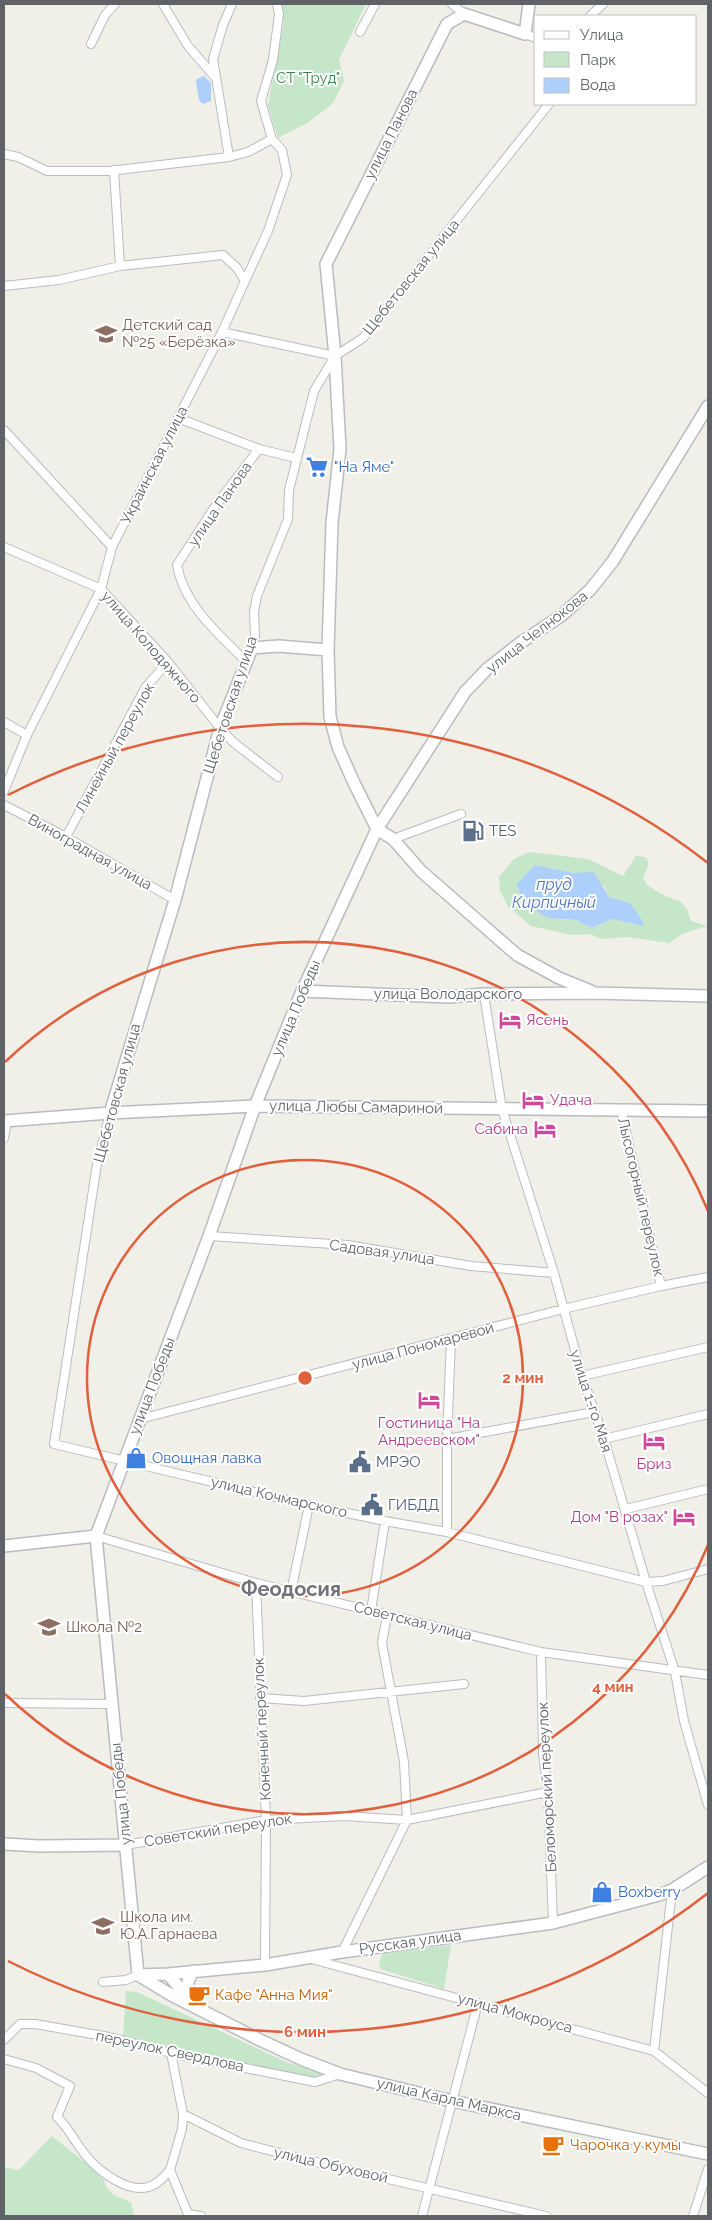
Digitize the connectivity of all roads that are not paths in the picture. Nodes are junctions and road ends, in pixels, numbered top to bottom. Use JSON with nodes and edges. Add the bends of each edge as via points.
{"nodes":[{"id":1,"x":115,"y":4,"type":"edge"},
{"id":2,"x":163,"y":4,"type":"edge"},
{"id":3,"x":232,"y":4,"type":"edge"},
{"id":4,"x":277,"y":4,"type":"edge"},
{"id":5,"x":375,"y":4,"type":"edge"},
{"id":6,"x":452,"y":4,"type":"edge"},
{"id":7,"x":529,"y":4,"type":"edge"},
{"id":8,"x":603,"y":4,"type":"edge"},
{"id":9,"x":464,"y":14,"type":"junction"},
{"id":10,"x":591,"y":15,"type":"edge"},
{"id":11,"x":360,"y":32,"type":"dead end"},
{"id":12,"x":524,"y":34,"type":"junction"},
{"id":13,"x":534,"y":37,"type":"edge"},
{"id":14,"x":91,"y":44,"type":"dead end"},
{"id":15,"x":216,"y":77,"type":"junction"},
{"id":16,"x":549,"y":105,"type":"edge"},
{"id":17,"x":272,"y":139,"type":"junction"},
{"id":18,"x":4,"y":154,"type":"edge"},
{"id":19,"x":229,"y":157,"type":"junction"},
{"id":20,"x":114,"y":170,"type":"junction"},
{"id":21,"x":120,"y":266,"type":"junction"},
{"id":22,"x":245,"y":281,"type":"junction"},
{"id":23,"x":4,"y":286,"type":"edge"},
{"id":24,"x":222,"y":332,"type":"junction"},
{"id":25,"x":334,"y":356,"type":"junction"},
{"id":26,"x":708,"y":406,"type":"edge"},
{"id":27,"x":178,"y":418,"type":"junction"},
{"id":28,"x":4,"y":430,"type":"edge"},
{"id":29,"x":260,"y":449,"type":"junction"},
{"id":30,"x":296,"y":458,"type":"junction"},
{"id":31,"x":4,"y":547,"type":"edge"},
{"id":32,"x":112,"y":547,"type":"junction"},
{"id":33,"x":101,"y":589,"type":"junction"},
{"id":34,"x":252,"y":648,"type":"junction"},
{"id":35,"x":328,"y":650,"type":"junction"},
{"id":36,"x":168,"y":662,"type":"junction"},
{"id":37,"x":246,"y":662,"type":"junction"},
{"id":38,"x":4,"y":722,"type":"edge"},
{"id":39,"x":220,"y":728,"type":"junction"},
{"id":40,"x":27,"y":734,"type":"junction"},
{"id":41,"x":278,"y":777,"type":"dead end"},
{"id":42,"x":4,"y":791,"type":"edge"},
{"id":43,"x":4,"y":805,"type":"edge"},
{"id":44,"x":461,"y":814,"type":"dead end"},
{"id":45,"x":377,"y":829,"type":"junction"},
{"id":46,"x":66,"y":837,"type":"junction"},
{"id":47,"x":393,"y":839,"type":"junction"},
{"id":48,"x":175,"y":900,"type":"junction"},
{"id":49,"x":302,"y":991,"type":"junction"},
{"id":50,"x":595,"y":993,"type":"junction"},
{"id":51,"x":484,"y":994,"type":"junction"},
{"id":52,"x":708,"y":996,"type":"edge"},
{"id":53,"x":254,"y":1106,"type":"junction"},
{"id":54,"x":502,"y":1109,"type":"junction"},
{"id":55,"x":621,"y":1109,"type":"junction"},
{"id":56,"x":708,"y":1111,"type":"edge"},
{"id":57,"x":110,"y":1112,"type":"junction"},
{"id":58,"x":6,"y":1120,"type":"edge"},
{"id":59,"x":4,"y":1138,"type":"edge"},
{"id":60,"x":208,"y":1236,"type":"junction"},
{"id":61,"x":554,"y":1273,"type":"junction"},
{"id":62,"x":708,"y":1277,"type":"edge"},
{"id":63,"x":661,"y":1286,"type":"junction"},
{"id":64,"x":563,"y":1309,"type":"junction"},
{"id":65,"x":451,"y":1339,"type":"junction"},
{"id":66,"x":708,"y":1347,"type":"edge"},
{"id":67,"x":582,"y":1376,"type":"junction"},
{"id":68,"x":594,"y":1412,"type":"junction"},
{"id":69,"x":708,"y":1414,"type":"edge"},
{"id":70,"x":140,"y":1419,"type":"junction"},
{"id":71,"x":448,"y":1439,"type":"junction"},
{"id":72,"x":604,"y":1439,"type":"junction"},
{"id":73,"x":54,"y":1444,"type":"joint"},
{"id":74,"x":124,"y":1461,"type":"junction"},
{"id":75,"x":708,"y":1489,"type":"edge"},
{"id":76,"x":310,"y":1505,"type":"junction"},
{"id":77,"x":626,"y":1510,"type":"junction"},
{"id":78,"x":385,"y":1522,"type":"junction"},
{"id":79,"x":447,"y":1532,"type":"junction"},
{"id":80,"x":96,"y":1536,"type":"junction"},
{"id":81,"x":4,"y":1546,"type":"edge"},
{"id":82,"x":708,"y":1569,"type":"edge"},
{"id":83,"x":646,"y":1582,"type":"junction"},
{"id":84,"x":256,"y":1584,"type":"junction"},
{"id":85,"x":291,"y":1592,"type":"junction"},
{"id":86,"x":371,"y":1611,"type":"junction"},
{"id":87,"x":386,"y":1615,"type":"junction"},
{"id":88,"x":540,"y":1652,"type":"junction"},
{"id":89,"x":675,"y":1672,"type":"junction"},
{"id":90,"x":708,"y":1675,"type":"edge"},
{"id":91,"x":464,"y":1684,"type":"dead end"},
{"id":92,"x":391,"y":1691,"type":"junction"},
{"id":93,"x":260,"y":1698,"type":"junction"},
{"id":94,"x":4,"y":1703,"type":"edge"},
{"id":95,"x":112,"y":1704,"type":"junction"},
{"id":96,"x":548,"y":1792,"type":"junction"},
{"id":97,"x":708,"y":1805,"type":"edge"},
{"id":98,"x":266,"y":1820,"type":"junction"},
{"id":99,"x":407,"y":1820,"type":"junction"},
{"id":100,"x":126,"y":1841,"type":"junction"},
{"id":101,"x":4,"y":1844,"type":"edge"},
{"id":102,"x":708,"y":1867,"type":"edge"},
{"id":103,"x":672,"y":1890,"type":"junction"},
{"id":104,"x":553,"y":1922,"type":"junction"},
{"id":105,"x":342,"y":1952,"type":"junction"},
{"id":106,"x":310,"y":1958,"type":"junction"},
{"id":107,"x":265,"y":1965,"type":"junction"},
{"id":108,"x":193,"y":1971,"type":"junction"},
{"id":109,"x":168,"y":1974,"type":"junction"},
{"id":110,"x":138,"y":1975,"type":"junction"},
{"id":111,"x":103,"y":1982,"type":"dead end"},
{"id":112,"x":478,"y":2003,"type":"junction"},
{"id":113,"x":200,"y":2010,"type":"junction"},
{"id":114,"x":4,"y":2040,"type":"edge"},
{"id":115,"x":654,"y":2051,"type":"junction"},
{"id":116,"x":171,"y":2053,"type":"junction"},
{"id":117,"x":4,"y":2059,"type":"edge"},
{"id":118,"x":340,"y":2074,"type":"junction"},
{"id":119,"x":708,"y":2092,"type":"edge"},
{"id":120,"x":452,"y":2101,"type":"junction"},
{"id":121,"x":183,"y":2114,"type":"junction"},
{"id":122,"x":708,"y":2154,"type":"edge"},
{"id":123,"x":170,"y":2170,"type":"junction"},
{"id":124,"x":708,"y":2170,"type":"edge"},
{"id":125,"x":429,"y":2187,"type":"junction"},
{"id":126,"x":189,"y":2215,"type":"edge"},
{"id":127,"x":201,"y":2216,"type":"edge"},
{"id":128,"x":422,"y":2216,"type":"edge"},
{"id":129,"x":546,"y":2216,"type":"edge"},
{"id":130,"x":693,"y":2216,"type":"edge"}],
"edges":[{"from":1,"to":14,"type":"street","via":[[105,15]]},
{"from":2,"to":15,"type":"street","via":[[188,46]]},
{"from":3,"to":15,"type":"street","via":[[213,59]]},
{"from":4,"to":17,"type":"street","name":"Украинская улица","via":[[279,14],[273,60],[262,101]]},
{"from":5,"to":11,"type":"street"},
{"from":6,"to":9,"type":"street"},
{"from":7,"to":12,"type":"main road"},
{"from":8,"to":10,"type":"street"},
{"from":9,"to":12,"type":"main road"},
{"from":9,"to":25,"type":"main road","name":"улица Панова","via":[[447,24],[326,264]]},
{"from":12,"to":13,"type":"street"},
{"from":15,"to":19,"type":"street"},
{"from":16,"to":25,"type":"street","name":"Щебетовская улица","via":[[363,338]]},
{"from":17,"to":19,"type":"street","via":[[248,152]]},
{"from":17,"to":22,"type":"street","name":"Украинская улица","via":[[282,150],[288,175],[268,231]]},
{"from":18,"to":20,"type":"street","via":[[47,171]]},
{"from":19,"to":20,"type":"street"},
{"from":20,"to":21,"type":"street"},
{"from":21,"to":22,"type":"street","via":[[222,255],[237,268]]},
{"from":21,"to":23,"type":"street","via":[[59,280]]},
{"from":22,"to":24,"type":"street","name":"Украинская улица"},
{"from":24,"to":25,"type":"street"},
{"from":24,"to":27,"type":"street","name":"Украинская улица"},
{"from":25,"to":30,"type":"street","name":"Щебетовская улица","via":[[314,390]]},
{"from":25,"to":35,"type":"main road","name":"улица Панова","via":[[340,449],[332,522]]},
{"from":26,"to":45,"type":"main road","name":"улица Челнокова","via":[[613,561],[590,590],[561,616],[487,669],[465,692]]},
{"from":27,"to":29,"type":"street"},
{"from":27,"to":32,"type":"street","name":"Украинская улица"},
{"from":28,"to":32,"type":"street"},
{"from":29,"to":30,"type":"street","name":"улица Панова"},
{"from":29,"to":37,"type":"street","name":"улица Панова","via":[[216,505],[177,565],[180,581],[209,626]]},
{"from":30,"to":34,"type":"street","name":"Щебетовская улица","via":[[289,490],[288,519],[257,596]]},
{"from":31,"to":33,"type":"street","name":"улица Колодяжного"},
{"from":32,"to":33,"type":"street","name":"Украинская улица"},
{"from":33,"to":36,"type":"street","name":"улица Колодяжного"},
{"from":33,"to":40,"type":"street","name":"Украинская улица"},
{"from":34,"to":35,"type":"main road","via":[[279,646]]},
{"from":34,"to":37,"type":"main road","name":"Щебетовская улица"},
{"from":35,"to":45,"type":"main road","name":"улица Панова","via":[[330,717],[338,746]]},
{"from":36,"to":39,"type":"street","name":"улица Колодяжного"},
{"from":36,"to":46,"type":"street","name":"Линейный переулок","via":[[145,688]]},
{"from":37,"to":39,"type":"main road","name":"Щебетовская улица"},
{"from":38,"to":40,"type":"street"},
{"from":39,"to":41,"type":"street","name":"улица Колодяжного"},
{"from":39,"to":48,"type":"main road","name":"Щебетовская улица"},
{"from":40,"to":42,"type":"street","name":"Украинская улица"},
{"from":43,"to":46,"type":"street","name":"Виноградная улица"},
{"from":44,"to":47,"type":"street"},
{"from":45,"to":47,"type":"main road","name":"улица Володарского"},
{"from":45,"to":49,"type":"main road","name":"улица Победы"},
{"from":46,"to":48,"type":"street","name":"Виноградная улица"},
{"from":47,"to":50,"type":"main road","name":"улица Володарского","via":[[421,871],[518,955]]},
{"from":48,"to":57,"type":"main road","name":"Щебетовская улица"},
{"from":49,"to":51,"type":"main road","name":"улица Володарского","via":[[449,997]]},
{"from":49,"to":53,"type":"main road","name":"улица Победы"},
{"from":50,"to":51,"type":"main road","name":"улица Володарского"},
{"from":50,"to":52,"type":"main road","name":"улица Володарского"},
{"from":51,"to":54,"type":"street","name":"улица 1-го Мая"},
{"from":53,"to":54,"type":"main road","name":"улица Любы Самариной"},
{"from":53,"to":57,"type":"main road","name":"улица Любы Самариной"},
{"from":53,"to":60,"type":"main road","name":"улица Победы"},
{"from":54,"to":55,"type":"main road","name":"улица Любы Самариной"},
{"from":54,"to":61,"type":"street","name":"улица 1-го Мая"},
{"from":55,"to":56,"type":"main road","name":"улица Любы Самариной"},
{"from":55,"to":63,"type":"street","name":"Лысогорный переулок"},
{"from":57,"to":58,"type":"main road","name":"улица Любы Самариной"},
{"from":57,"to":73,"type":"street","name":"Щебетовская улица","via":[[97,1164]]},
{"from":58,"to":59,"type":"street"},
{"from":60,"to":61,"type":"street","name":"Садовая улица","via":[[348,1245],[471,1266]]},
{"from":60,"to":70,"type":"main road","name":"улица Победы"},
{"from":61,"to":64,"type":"street","name":"улица 1-го Мая"},
{"from":62,"to":63,"type":"street","name":"улица Пономаревой"},
{"from":63,"to":64,"type":"street","name":"улица Пономаревой"},
{"from":64,"to":65,"type":"street","name":"улица Пономаревой"},
{"from":64,"to":67,"type":"street","name":"улица 1-го Мая"},
{"from":65,"to":70,"type":"street","name":"улица Пономаревой"},
{"from":65,"to":71,"type":"street"},
{"from":66,"to":67,"type":"street"},
{"from":67,"to":68,"type":"street","name":"улица 1-го Мая"},
{"from":68,"to":71,"type":"street"},
{"from":68,"to":72,"type":"street","name":"улица 1-го Мая"},
{"from":69,"to":72,"type":"street"},
{"from":70,"to":74,"type":"main road","name":"улица Победы"},
{"from":71,"to":79,"type":"street"},
{"from":72,"to":77,"type":"street","name":"улица 1-го Мая"},
{"from":73,"to":74,"type":"street","name":"улица Кочмарского"},
{"from":74,"to":76,"type":"street","name":"улица Кочмарского"},
{"from":74,"to":80,"type":"main road","name":"улица Победы"},
{"from":75,"to":77,"type":"street"},
{"from":76,"to":78,"type":"street","name":"улица Кочмарского"},
{"from":76,"to":85,"type":"street"},
{"from":77,"to":83,"type":"street","name":"улица 1-го Мая"},
{"from":78,"to":79,"type":"street","name":"улица Кочмарского"},
{"from":78,"to":86,"type":"street"},
{"from":79,"to":83,"type":"street","name":"улица Кочмарского"},
{"from":80,"to":81,"type":"main road","name":"Советская улица"},
{"from":80,"to":84,"type":"street","name":"Советская улица"},
{"from":80,"to":95,"type":"main road","name":"улица Победы"},
{"from":82,"to":83,"type":"street","name":"улица Кочмарского","via":[[663,1582]]},
{"from":83,"to":89,"type":"street","name":"улица 1-го Мая"},
{"from":84,"to":85,"type":"street","name":"Советская улица"},
{"from":84,"to":93,"type":"street","name":"Конечный переулок"},
{"from":85,"to":86,"type":"street","name":"Советская улица"},
{"from":86,"to":87,"type":"street","name":"Советская улица"},
{"from":87,"to":88,"type":"street","name":"Советская улица"},
{"from":87,"to":92,"type":"street","via":[[382,1643]]},
{"from":88,"to":89,"type":"street","name":"Советская улица"},
{"from":88,"to":96,"type":"street","name":"Беломорский переулок","via":[[543,1754]]},
{"from":89,"to":90,"type":"street","name":"Советская улица"},
{"from":89,"to":97,"type":"street","name":"улица 1-го Мая","via":[[684,1721]]},
{"from":91,"to":92,"type":"street"},
{"from":92,"to":93,"type":"street","via":[[304,1701]]},
{"from":92,"to":99,"type":"street","via":[[404,1762]]},
{"from":93,"to":98,"type":"street","name":"Конечный переулок"},
{"from":94,"to":95,"type":"street"},
{"from":95,"to":100,"type":"main road","name":"улица Победы"},
{"from":96,"to":99,"type":"street","name":"Советский переулок"},
{"from":96,"to":104,"type":"street","name":"Беломорский переулок"},
{"from":98,"to":99,"type":"street","name":"Советский переулок","via":[[344,1816]]},
{"from":98,"to":100,"type":"street","name":"Советский переулок"},
{"from":98,"to":107,"type":"street","name":"Конечный переулок"},
{"from":99,"to":105,"type":"street"},
{"from":100,"to":101,"type":"main road","via":[[39,1846]]},
{"from":100,"to":110,"type":"main road","name":"улица Победы"},
{"from":102,"to":103,"type":"main road","name":"Русская улица"},
{"from":103,"to":104,"type":"main road","name":"Русская улица"},
{"from":103,"to":115,"type":"street"},
{"from":104,"to":105,"type":"main road","name":"Русская улица"},
{"from":105,"to":106,"type":"main road","name":"Русская улица"},
{"from":106,"to":107,"type":"main road","name":"Русская улица"},
{"from":106,"to":112,"type":"street","name":"улица Мокроуса"},
{"from":107,"to":108,"type":"main road","name":"Русская улица"},
{"from":108,"to":109,"type":"main road","name":"Русская улица"},
{"from":108,"to":113,"type":"main road","via":[[186,1983]]},
{"from":109,"to":110,"type":"main road","name":"Русская улица"},
{"from":109,"to":113,"type":"main road","name":"улица Карла Маркса"},
{"from":110,"to":111,"type":"street","name":"Русская улица","via":[[126,1980]]},
{"from":110,"to":113,"type":"main road","name":"улица Карла Маркса"},
{"from":112,"to":115,"type":"street","name":"улица Мокроуса"},
{"from":112,"to":120,"type":"street"},
{"from":113,"to":118,"type":"main road","name":"улица Карла Маркса","via":[[301,2059]]},
{"from":114,"to":116,"type":"street","name":"переулок Свердлова","via":[[20,2024],[36,2024],[109,2037]]},
{"from":115,"to":119,"type":"street","name":"улица Мокроуса"},
{"from":116,"to":118,"type":"street","name":"переулок Свердлова","via":[[315,2082]]},
{"from":116,"to":121,"type":"street"},
{"from":117,"to":123,"type":"street","via":[[36,2068],[70,2086],[57,2116],[87,2157],[107,2174],[136,2188],[160,2181]]},
{"from":118,"to":120,"type":"main road","name":"улица Карла Маркса"},
{"from":120,"to":122,"type":"main road","name":"улица Карла Маркса"},
{"from":120,"to":125,"type":"street"},
{"from":121,"to":123,"type":"street"},
{"from":121,"to":125,"type":"street","name":"улица Обуховой","via":[[241,2142]]},
{"from":123,"to":126,"type":"street"},
{"from":124,"to":130,"type":"street"},
{"from":125,"to":128,"type":"street"},
{"from":125,"to":129,"type":"street","name":"улица Обуховой"},
{"from":126,"to":127,"type":"street"}]}
